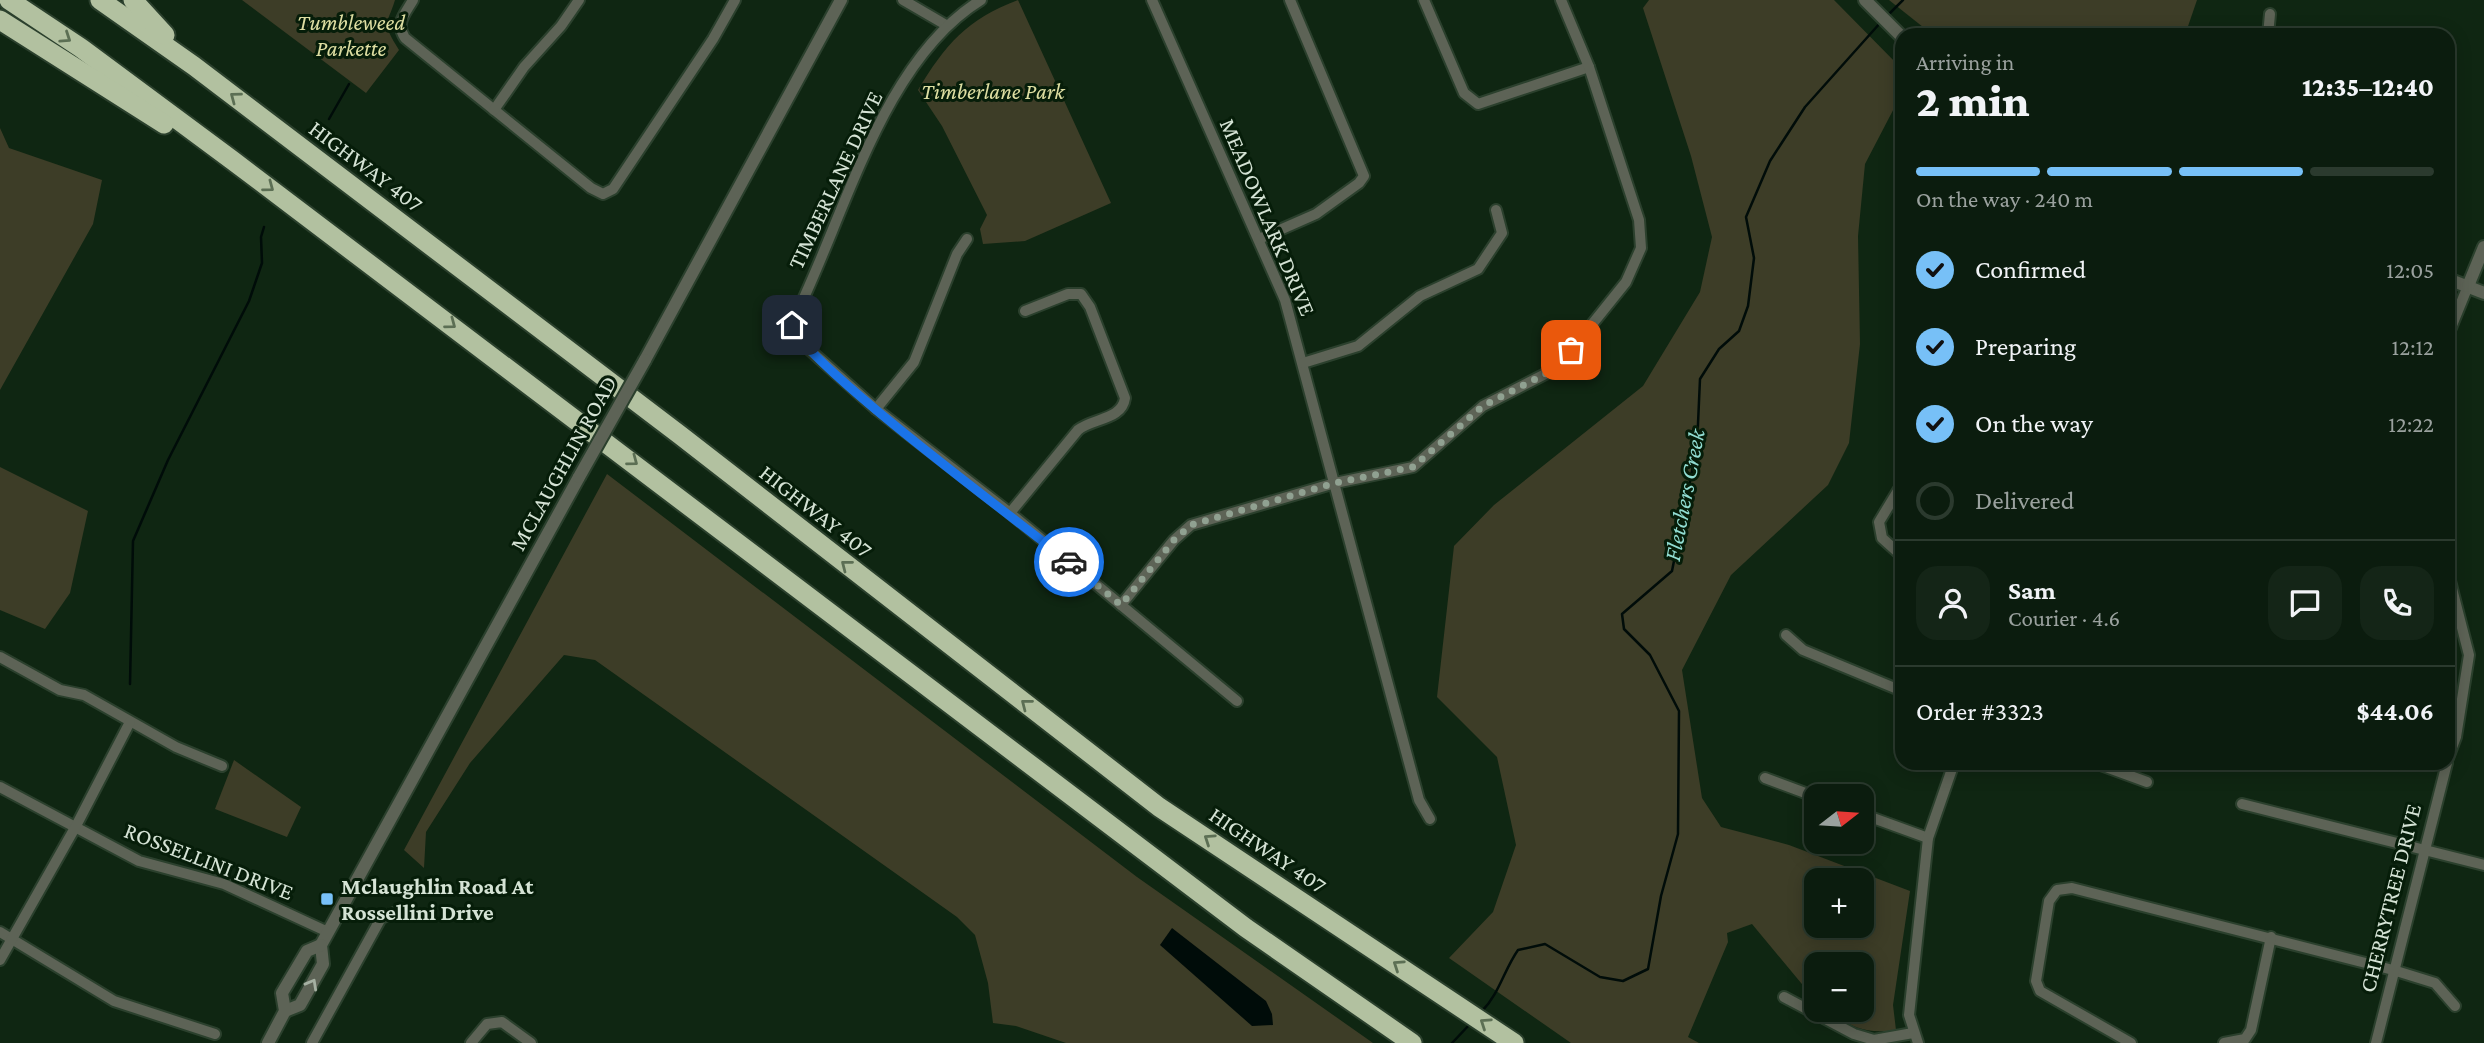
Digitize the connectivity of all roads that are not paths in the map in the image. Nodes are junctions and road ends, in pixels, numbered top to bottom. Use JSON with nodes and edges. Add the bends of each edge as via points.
{"nodes":[{"id":1,"x":9,"y":0,"type":"edge"},
{"id":2,"x":100,"y":0,"type":"edge"},
{"id":3,"x":133,"y":0,"type":"edge"},
{"id":4,"x":413,"y":0,"type":"edge"},
{"id":5,"x":579,"y":0,"type":"edge"},
{"id":6,"x":735,"y":0,"type":"edge"},
{"id":7,"x":841,"y":0,"type":"edge"},
{"id":8,"x":903,"y":0,"type":"edge"},
{"id":9,"x":981,"y":0,"type":"edge"},
{"id":10,"x":1152,"y":0,"type":"edge"},
{"id":11,"x":1290,"y":0,"type":"edge"},
{"id":12,"x":1424,"y":0,"type":"edge"},
{"id":13,"x":1561,"y":0,"type":"edge"},
{"id":14,"x":1867,"y":2,"type":"edge"},
{"id":15,"x":2270,"y":14,"type":"dead end"},
{"id":16,"x":0,"y":20,"type":"edge"},
{"id":17,"x":946,"y":25,"type":"junction"},
{"id":18,"x":2269,"y":28,"type":"edge"},
{"id":19,"x":1895,"y":30,"type":"edge"},
{"id":20,"x":194,"y":66,"type":"junction"},
{"id":21,"x":1589,"y":67,"type":"junction"},
{"id":22,"x":494,"y":110,"type":"junction"},
{"id":23,"x":232,"y":160,"type":"junction"},
{"id":24,"x":1496,"y":210,"type":"dead end"},
{"id":25,"x":967,"y":239,"type":"dead end"},
{"id":26,"x":1259,"y":239,"type":"junction"},
{"id":27,"x":2484,"y":247,"type":"edge"},
{"id":28,"x":2455,"y":281,"type":"edge"},
{"id":29,"x":2468,"y":286,"type":"junction"},
{"id":30,"x":2484,"y":293,"type":"edge"},
{"id":31,"x":1024,"y":312,"type":"dead end"},
{"id":32,"x":2455,"y":318,"type":"edge"},
{"id":33,"x":1303,"y":363,"type":"junction"},
{"id":34,"x":876,"y":409,"type":"junction"},
{"id":35,"x":1335,"y":483,"type":"junction"},
{"id":36,"x":1895,"y":496,"type":"edge"},
{"id":37,"x":1010,"y":513,"type":"junction"},
{"id":38,"x":1895,"y":550,"type":"edge"},
{"id":39,"x":2455,"y":600,"type":"edge"},
{"id":40,"x":1121,"y":605,"type":"junction"},
{"id":41,"x":1786,"y":635,"type":"dead end"},
{"id":42,"x":0,"y":657,"type":"edge"},
{"id":43,"x":1895,"y":688,"type":"edge"},
{"id":44,"x":1237,"y":701,"type":"dead end"},
{"id":45,"x":130,"y":722,"type":"junction"},
{"id":46,"x":2455,"y":722,"type":"edge"},
{"id":47,"x":222,"y":766,"type":"dead end"},
{"id":48,"x":1952,"y":770,"type":"edge"},
{"id":49,"x":2114,"y":770,"type":"edge"},
{"id":50,"x":2445,"y":770,"type":"edge"},
{"id":51,"x":1765,"y":778,"type":"dead end"},
{"id":52,"x":2147,"y":782,"type":"dead end"},
{"id":53,"x":0,"y":787,"type":"edge"},
{"id":54,"x":1804,"y":793,"type":"edge"},
{"id":55,"x":2242,"y":804,"type":"dead end"},
{"id":56,"x":1874,"y":818,"type":"edge"},
{"id":57,"x":1430,"y":819,"type":"dead end"},
{"id":58,"x":76,"y":826,"type":"junction"},
{"id":59,"x":1928,"y":838,"type":"junction"},
{"id":60,"x":2423,"y":849,"type":"junction"},
{"id":61,"x":2484,"y":865,"type":"edge"},
{"id":62,"x":402,"y":910,"type":"dead end"},
{"id":63,"x":0,"y":932,"type":"edge"},
{"id":64,"x":328,"y":932,"type":"junction"},
{"id":65,"x":2271,"y":937,"type":"junction"},
{"id":66,"x":13,"y":939,"type":"junction"},
{"id":67,"x":321,"y":945,"type":"junction"},
{"id":68,"x":0,"y":960,"type":"edge"},
{"id":69,"x":2393,"y":970,"type":"junction"},
{"id":70,"x":1784,"y":997,"type":"dead end"},
{"id":71,"x":2455,"y":1006,"type":"dead end"},
{"id":72,"x":285,"y":1011,"type":"junction"},
{"id":73,"x":215,"y":1034,"type":"dead end"},
{"id":74,"x":1915,"y":1038,"type":"edge"},
{"id":75,"x":268,"y":1043,"type":"edge"},
{"id":76,"x":312,"y":1043,"type":"edge"},
{"id":77,"x":471,"y":1043,"type":"edge"},
{"id":78,"x":531,"y":1043,"type":"edge"},
{"id":79,"x":1412,"y":1043,"type":"edge"},
{"id":80,"x":1514,"y":1043,"type":"edge"},
{"id":81,"x":2131,"y":1043,"type":"edge"},
{"id":82,"x":2224,"y":1043,"type":"edge"},
{"id":83,"x":2376,"y":1043,"type":"edge"}],
"edges":[{"from":1,"to":23,"type":"highway","one_way":true},
{"from":2,"to":20,"type":"highway","name":"HIGHWAY 407"},
{"from":3,"to":20,"type":"highway"},
{"from":4,"to":22,"type":"street","via":[[400,21],[405,38]]},
{"from":5,"to":22,"type":"street"},
{"from":6,"to":22,"type":"street","via":[[613,189],[603,194]]},
{"from":7,"to":64,"type":"street","name":"MCLAUGHLIN ROAD","bridge":true},
{"from":8,"to":17,"type":"street"},
{"from":9,"to":17,"type":"street","name":"TIMBERLANE DRIVE"},
{"from":10,"to":26,"type":"street","name":"MEADOWLARK DRIVE"},
{"from":11,"to":26,"type":"street","via":[[1364,176],[1316,214]]},
{"from":12,"to":21,"type":"street","via":[[1464,93],[1478,104]]},
{"from":13,"to":21,"type":"street"},
{"from":14,"to":19,"type":"street"},
{"from":15,"to":18,"type":"street"},
{"from":16,"to":23,"type":"highway","via":[[194,143]]},
{"from":17,"to":34,"type":"street","name":"TIMBERLANE DRIVE","via":[[909,75],[867,150],[792,325],[801,343]]},
{"from":80,"to":20,"type":"highway","name":"HIGHWAY 407","one_way":true,"via":[[1159,807]]},
{"from":21,"to":35,"type":"street","via":[[1639,220],[1641,248],[1626,282],[1557,368],[1483,406],[1413,467]]},
{"from":23,"to":79,"type":"highway","one_way":true,"via":[[1235,919]]},
{"from":24,"to":33,"type":"street","via":[[1502,233],[1478,269],[1420,296],[1358,346]]},
{"from":25,"to":34,"type":"street","via":[[914,362]]},
{"from":26,"to":33,"type":"street","name":"MEADOWLARK DRIVE","via":[[1285,300]]},
{"from":27,"to":29,"type":"street"},
{"from":28,"to":29,"type":"street"},
{"from":29,"to":30,"type":"street"},
{"from":29,"to":32,"type":"street"},
{"from":31,"to":37,"type":"street","via":[[1081,293],[1125,398],[1118,413],[1092,420],[1078,430]]},
{"from":33,"to":35,"type":"street","name":"MEADOWLARK DRIVE"},
{"from":34,"to":37,"type":"street","name":"TIMBERLANE DRIVE"},
{"from":35,"to":40,"type":"street","via":[[1191,525]]},
{"from":35,"to":57,"type":"street","name":"MEADOWLARK DRIVE","via":[[1419,800]]},
{"from":36,"to":38,"type":"street","via":[[1879,522],[1882,538]]},
{"from":37,"to":40,"type":"street","name":"TIMBERLANE DRIVE"},
{"from":39,"to":46,"type":"street","name":"CHERRYTREE DRIVE","via":[[2469,655]]},
{"from":40,"to":44,"type":"street","name":"TIMBERLANE DRIVE"},
{"from":41,"to":43,"type":"street","via":[[1803,650]]},
{"from":42,"to":45,"type":"street","via":[[60,690],[84,695]]},
{"from":45,"to":47,"type":"street"},
{"from":45,"to":58,"type":"street"},
{"from":48,"to":59,"type":"street"},
{"from":49,"to":52,"type":"street"},
{"from":50,"to":60,"type":"street","name":"CHERRYTREE DRIVE"},
{"from":51,"to":54,"type":"street"},
{"from":53,"to":58,"type":"street","name":"ROSSELLINI DRIVE"},
{"from":55,"to":60,"type":"street"},
{"from":56,"to":59,"type":"street"},
{"from":58,"to":64,"type":"street","name":"ROSSELLINI DRIVE","via":[[139,861],[224,884]]},
{"from":58,"to":66,"type":"street"},
{"from":59,"to":74,"type":"street","via":[[1909,1015]]},
{"from":60,"to":61,"type":"street"},
{"from":60,"to":69,"type":"street","name":"CHERRYTREE DRIVE"},
{"from":62,"to":76,"type":"street","via":[[381,918]]},
{"from":63,"to":66,"type":"street"},
{"from":64,"to":67,"type":"street","name":"MCLAUGHLIN ROAD"},
{"from":65,"to":69,"type":"street"},
{"from":65,"to":81,"type":"street","via":[[2072,888],[2057,890],[2049,901],[2036,981],[2040,991]]},
{"from":65,"to":82,"type":"street","via":[[2251,1030],[2245,1039]]},
{"from":66,"to":68,"type":"street"},
{"from":66,"to":73,"type":"street","via":[[114,1001]]},
{"from":72,"to":67,"type":"street","name":"MCLAUGHLIN ROAD","one_way":true,"via":[[300,1005],[323,964]]},
{"from":67,"to":72,"type":"street","name":"MCLAUGHLIN ROAD","via":[[307,951],[282,993]]},
{"from":69,"to":71,"type":"street","via":[[2435,983]]},
{"from":69,"to":83,"type":"street","name":"CHERRYTREE DRIVE"},
{"from":70,"to":74,"type":"street","via":[[1853,1034],[1874,1040]]},
{"from":72,"to":75,"type":"street","name":"MCLAUGHLIN ROAD"},
{"from":77,"to":78,"type":"street","via":[[487,1024],[502,1022]]}]}
